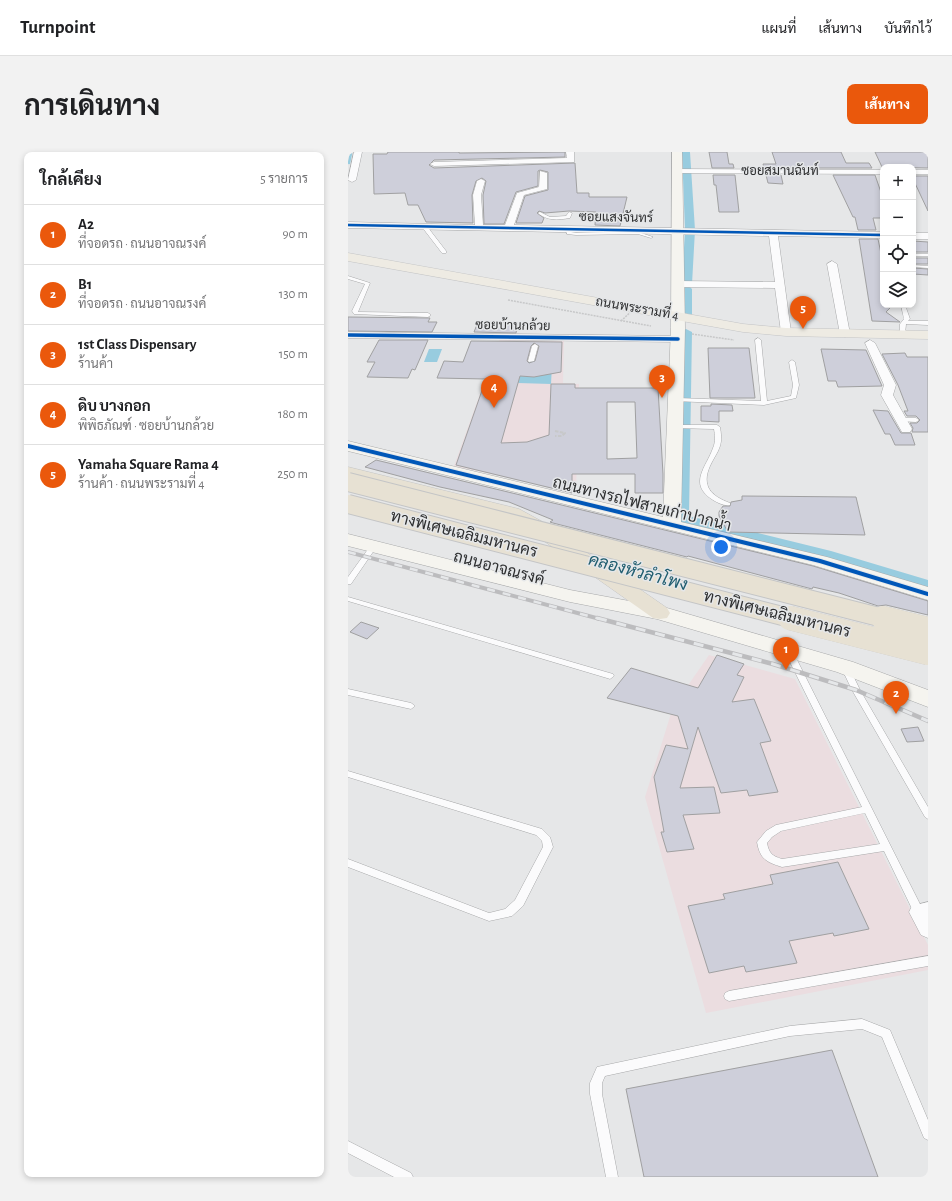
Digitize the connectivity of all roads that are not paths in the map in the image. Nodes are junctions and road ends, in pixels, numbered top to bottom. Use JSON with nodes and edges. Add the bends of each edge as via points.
{"nodes":[{"id":1,"x":358,"y":152,"type":"edge"},
{"id":2,"x":501,"y":152,"type":"edge"},
{"id":3,"x":677,"y":152,"type":"edge"},
{"id":4,"x":570,"y":156,"type":"edge"},
{"id":5,"x":500,"y":162,"type":"junction"},
{"id":6,"x":434,"y":164,"type":"dead end"},
{"id":7,"x":679,"y":171,"type":"junction"},
{"id":8,"x":916,"y":172,"type":"edge"},
{"id":9,"x":928,"y":172,"type":"edge"},
{"id":10,"x":543,"y":173,"type":"dead end"},
{"id":11,"x":880,"y":174,"type":"edge"},
{"id":12,"x":352,"y":180,"type":"dead end"},
{"id":13,"x":481,"y":181,"type":"dead end"},
{"id":14,"x":540,"y":213,"type":"dead end"},
{"id":15,"x":570,"y":213,"type":"dead end"},
{"id":16,"x":556,"y":218,"type":"junction"},
{"id":17,"x":348,"y":225,"type":"edge"},
{"id":18,"x":424,"y":226,"type":"junction"},
{"id":19,"x":479,"y":227,"type":"junction"},
{"id":20,"x":509,"y":227,"type":"junction"},
{"id":21,"x":553,"y":228,"type":"junction"},
{"id":22,"x":567,"y":228,"type":"junction"},
{"id":23,"x":676,"y":230,"type":"junction"},
{"id":24,"x":773,"y":232,"type":"junction"},
{"id":25,"x":880,"y":235,"type":"edge"},
{"id":26,"x":916,"y":236,"type":"edge"},
{"id":27,"x":928,"y":236,"type":"edge"},
{"id":28,"x":651,"y":237,"type":"dead end"},
{"id":29,"x":444,"y":252,"type":"dead end"},
{"id":30,"x":916,"y":255,"type":"edge"},
{"id":31,"x":928,"y":255,"type":"edge"},
{"id":32,"x":348,"y":257,"type":"edge"},
{"id":33,"x":832,"y":264,"type":"dead end"},
{"id":34,"x":916,"y":266,"type":"edge"},
{"id":35,"x":928,"y":267,"type":"edge"},
{"id":36,"x":349,"y":276,"type":"edge"},
{"id":37,"x":678,"y":284,"type":"junction"},
{"id":38,"x":781,"y":285,"type":"junction"},
{"id":39,"x":904,"y":308,"type":"edge"},
{"id":40,"x":428,"y":315,"type":"dead end"},
{"id":41,"x":928,"y":323,"type":"edge"},
{"id":42,"x":903,"y":328,"type":"junction"},
{"id":43,"x":678,"y":329,"type":"junction"},
{"id":44,"x":786,"y":332,"type":"junction"},
{"id":45,"x":348,"y":334,"type":"edge"},
{"id":46,"x":846,"y":334,"type":"junction"},
{"id":47,"x":928,"y":335,"type":"edge"},
{"id":48,"x":758,"y":340,"type":"junction"},
{"id":49,"x":536,"y":342,"type":"junction"},
{"id":50,"x":870,"y":343,"type":"junction"},
{"id":51,"x":928,"y":344,"type":"edge"},
{"id":52,"x":531,"y":361,"type":"dead end"},
{"id":53,"x":792,"y":362,"type":"dead end"},
{"id":54,"x":684,"y":400,"type":"junction"},
{"id":55,"x":764,"y":403,"type":"junction"},
{"id":56,"x":916,"y":420,"type":"dead end"},
{"id":57,"x":903,"y":424,"type":"joint"},
{"id":58,"x":676,"y":427,"type":"junction"},
{"id":59,"x":348,"y":446,"type":"edge"},
{"id":60,"x":348,"y":472,"type":"edge"},
{"id":61,"x":348,"y":482,"type":"edge"},
{"id":62,"x":348,"y":504,"type":"edge"},
{"id":63,"x":728,"y":504,"type":"dead end"},
{"id":64,"x":672,"y":525,"type":"junction"},
{"id":65,"x":348,"y":528,"type":"edge"},
{"id":66,"x":348,"y":540,"type":"edge"},
{"id":67,"x":373,"y":546,"type":"junction"},
{"id":68,"x":348,"y":582,"type":"edge"},
{"id":69,"x":928,"y":594,"type":"edge"},
{"id":70,"x":348,"y":599,"type":"edge"},
{"id":71,"x":654,"y":612,"type":"junction"},
{"id":72,"x":928,"y":629,"type":"edge"},
{"id":73,"x":788,"y":649,"type":"junction"},
{"id":74,"x":928,"y":653,"type":"edge"},
{"id":75,"x":845,"y":666,"type":"junction"},
{"id":76,"x":610,"y":676,"type":"dead end"},
{"id":77,"x":348,"y":692,"type":"edge"},
{"id":78,"x":928,"y":699,"type":"edge"},
{"id":79,"x":411,"y":706,"type":"dead end"},
{"id":80,"x":348,"y":774,"type":"edge"},
{"id":81,"x":868,"y":809,"type":"junction"},
{"id":82,"x":928,"y":815,"type":"edge"},
{"id":83,"x":887,"y":847,"type":"junction"},
{"id":84,"x":348,"y":863,"type":"edge"},
{"id":85,"x":925,"y":917,"type":"edge"},
{"id":86,"x":928,"y":961,"type":"edge"},
{"id":87,"x":729,"y":996,"type":"dead end"},
{"id":88,"x":928,"y":1134,"type":"edge"},
{"id":89,"x":348,"y":1147,"type":"edge"},
{"id":90,"x":407,"y":1177,"type":"edge"},
{"id":91,"x":612,"y":1177,"type":"edge"}],
"edges":[{"from":1,"to":12,"type":"street"},
{"from":2,"to":5,"type":"street"},
{"from":3,"to":7,"type":"street"},
{"from":4,"to":5,"type":"street"},
{"from":5,"to":6,"type":"street"},
{"from":7,"to":11,"type":"street","name":"ซอยสมานฉันท์"},
{"from":7,"to":23,"type":"street"},
{"from":8,"to":9,"type":"street"},
{"from":10,"to":20,"type":"street","via":[[543,189],[521,193]]},
{"from":13,"to":19,"type":"street","via":[[477,195]]},
{"from":14,"to":16,"type":"lane","via":[[545,217]]},
{"from":15,"to":16,"type":"lane","via":[[569,217]]},
{"from":16,"to":21,"type":"lane"},
{"from":17,"to":18,"type":"street","name":"ซอยแสงจันทร์"},
{"from":18,"to":19,"type":"street","name":"ซอยแสงจันทร์"},
{"from":18,"to":29,"type":"lane"},
{"from":19,"to":20,"type":"street","name":"ซอยแสงจันทร์"},
{"from":20,"to":21,"type":"street","name":"ซอยแสงจันทร์"},
{"from":21,"to":22,"type":"street","name":"ซอยแสงจันทร์"},
{"from":22,"to":23,"type":"street","name":"ซอยแสงจันทร์"},
{"from":22,"to":28,"type":"lane","via":[[570,234],[638,233]]},
{"from":23,"to":24,"type":"street","name":"ซอยแสงจันทร์"},
{"from":23,"to":37,"type":"street"},
{"from":24,"to":25,"type":"street","name":"ซอยแสงจันทร์"},
{"from":24,"to":38,"type":"street"},
{"from":26,"to":27,"type":"street"},
{"from":30,"to":31,"type":"lane"},
{"from":32,"to":43,"type":"main road","name":"ถนนพระรามที่ 4"},
{"from":33,"to":46,"type":"street"},
{"from":34,"to":35,"type":"lane"},
{"from":36,"to":40,"type":"lane","via":[[368,283],[356,313]]},
{"from":36,"to":43,"type":"main road","name":"ถนนพระรามที่ 4"},
{"from":37,"to":38,"type":"street"},
{"from":37,"to":43,"type":"street"},
{"from":38,"to":44,"type":"street"},
{"from":39,"to":42,"type":"lane","via":[[907,319]]},
{"from":41,"to":42,"type":"lane"},
{"from":42,"to":46,"type":"main road","name":"ถนนพระรามที่ 4"},
{"from":42,"to":47,"type":"main road","name":"ถนนพระรามที่ 4"},
{"from":43,"to":44,"type":"main road","name":"ถนนพระรามที่ 4","via":[[743,328]]},
{"from":43,"to":48,"type":"main road","name":"ถนนพระรามที่ 4"},
{"from":43,"to":49,"type":"street","name":"ซอยบ้านกล้วย"},
{"from":43,"to":54,"type":"street"},
{"from":44,"to":46,"type":"main road","name":"ถนนพระรามที่ 4"},
{"from":45,"to":49,"type":"street","name":"ซอยบ้านกล้วย"},
{"from":48,"to":50,"type":"main road","name":"ถนนพระรามที่ 4"},
{"from":48,"to":55,"type":"lane"},
{"from":49,"to":52,"type":"lane"},
{"from":50,"to":51,"type":"main road","name":"ถนนพระรามที่ 4"},
{"from":50,"to":57,"type":"street","via":[[890,385],[887,395]]},
{"from":53,"to":55,"type":"lane","via":[[796,385],[794,397]]},
{"from":54,"to":55,"type":"lane"},
{"from":54,"to":58,"type":"street"},
{"from":56,"to":57,"type":"lane"},
{"from":58,"to":63,"type":"lane","via":[[717,427],[718,445],[706,467],[704,488],[709,496]]},
{"from":58,"to":64,"type":"street"},
{"from":59,"to":64,"type":"street","name":"ถนนทางรถไฟสายเก่าปากน้ำ"},
{"from":60,"to":71,"type":"highway","via":[[512,513],[534,525],[632,593]]},
{"from":61,"to":72,"type":"highway","name":"ทางพิเศษเฉลิมมหานคร","bridge":true},
{"from":62,"to":74,"type":"highway","name":"ทางพิเศษเฉลิมมหานคร","bridge":true},
{"from":64,"to":69,"type":"street","name":"ถนนทางรถไฟสายเก่าปากน้ำ","via":[[820,561]]},
{"from":65,"to":71,"type":"street","name":"ถนนอาจณรงค์"},
{"from":66,"to":67,"type":"street","name":"ถนนอาจณรงค์"},
{"from":67,"to":68,"type":"lane"},
{"from":67,"to":71,"type":"street","name":"ถนนอาจณรงค์","via":[[570,596]]},
{"from":70,"to":76,"type":"lane"},
{"from":71,"to":73,"type":"street","name":"ถนนอาจณรงค์"},
{"from":73,"to":75,"type":"street","name":"ถนนอาจณรงค์"},
{"from":73,"to":81,"type":"lane"},
{"from":75,"to":78,"type":"street","name":"ถนนอาจณรงค์"},
{"from":75,"to":82,"type":"lane","via":[[856,690]]},
{"from":77,"to":79,"type":"lane"},
{"from":80,"to":84,"type":"lane","via":[[539,832],[547,840],[548,847],[519,903],[508,913],[489,916]]},
{"from":81,"to":83,"type":"lane"},
{"from":81,"to":83,"type":"lane","via":[[779,828],[762,842],[764,854],[770,860],[782,863]]},
{"from":83,"to":85,"type":"lane"},
{"from":86,"to":87,"type":"lane"},
{"from":88,"to":91,"type":"lane","via":[[886,1034],[862,1024],[790,1031],[601,1071],[596,1083],[596,1094]]},
{"from":89,"to":90,"type":"lane"}]}
